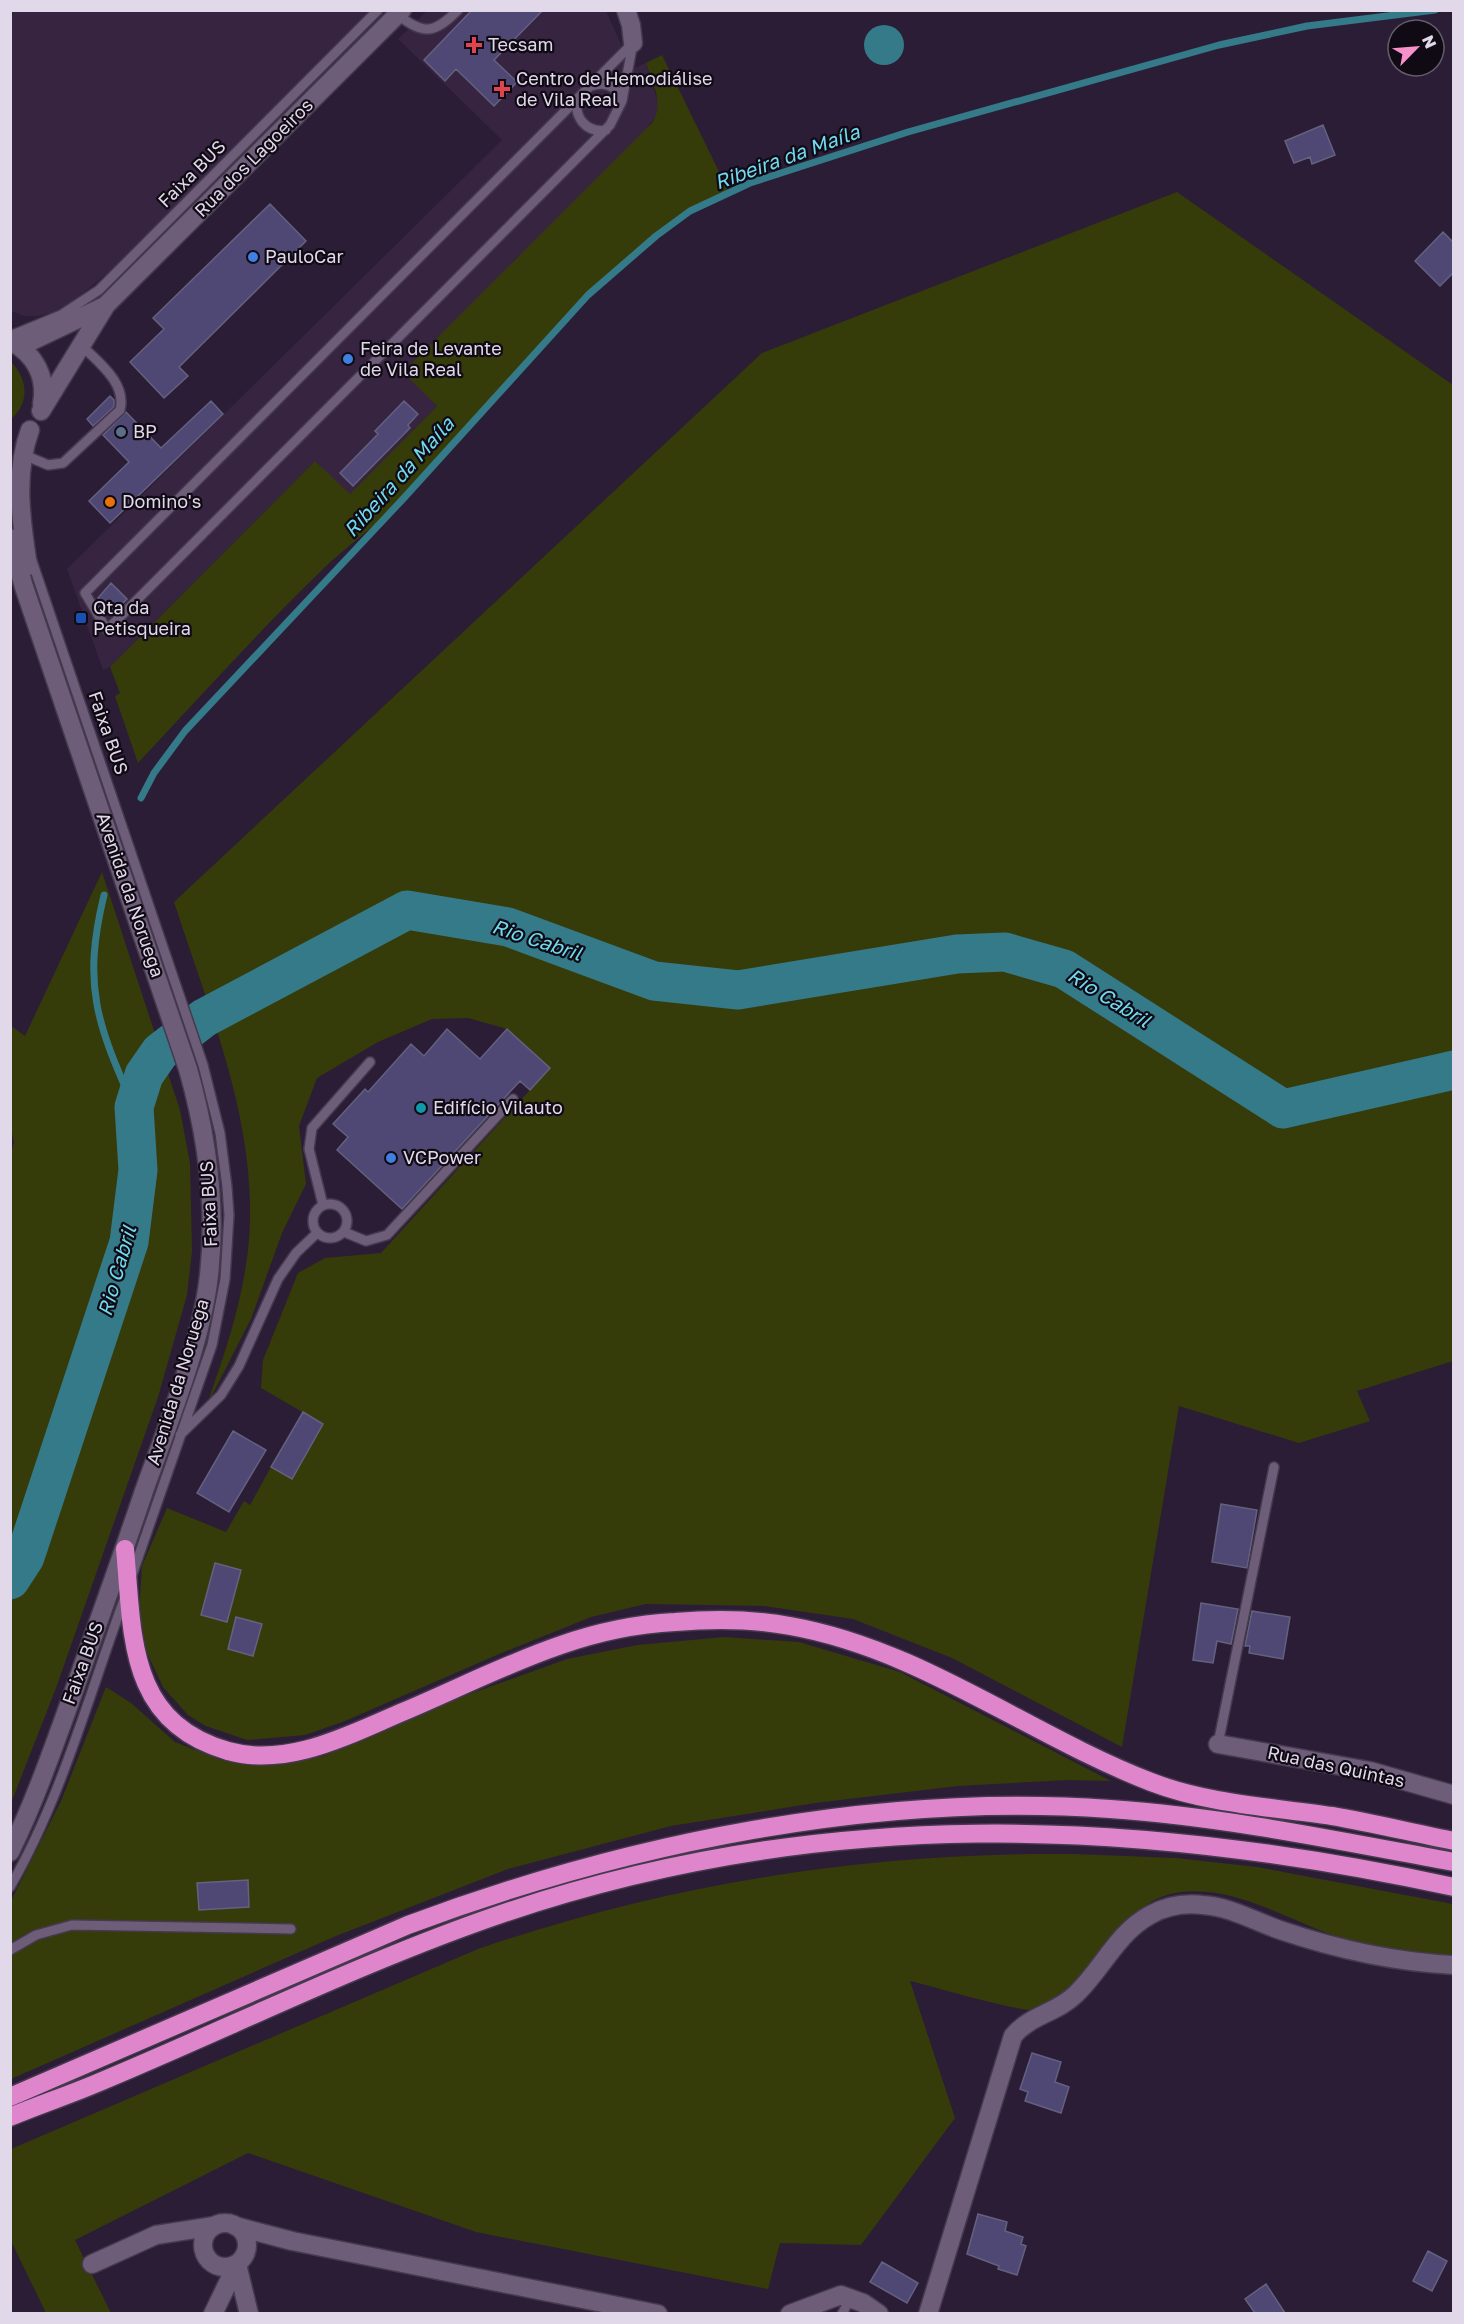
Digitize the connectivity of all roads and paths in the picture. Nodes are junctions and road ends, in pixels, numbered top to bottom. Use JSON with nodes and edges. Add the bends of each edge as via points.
{"nodes":[{"id":1,"x":378,"y":10,"type":"edge"},
{"id":2,"x":458,"y":10,"type":"edge"},
{"id":3,"x":626,"y":10,"type":"edge"},
{"id":4,"x":400,"y":13,"type":"edge"},
{"id":5,"x":633,"y":43,"type":"junction"},
{"id":6,"x":590,"y":86,"type":"junction"},
{"id":7,"x":578,"y":98,"type":"junction"},
{"id":8,"x":622,"y":101,"type":"junction"},
{"id":9,"x":606,"y":130,"type":"junction"},
{"id":10,"x":106,"y":305,"type":"junction"},
{"id":11,"x":14,"y":341,"type":"edge"},
{"id":12,"x":81,"y":345,"type":"junction"},
{"id":13,"x":41,"y":411,"type":"junction"},
{"id":14,"x":16,"y":449,"type":"edge"},
{"id":15,"x":22,"y":513,"type":"junction"},
{"id":16,"x":10,"y":537,"type":"edge"},
{"id":17,"x":39,"y":627,"type":"junction"},
{"id":18,"x":162,"y":965,"type":"junction"},
{"id":19,"x":370,"y":1062,"type":"dead end"},
{"id":20,"x":196,"y":1067,"type":"junction"},
{"id":21,"x":513,"y":1099,"type":"dead end"},
{"id":22,"x":323,"y":1205,"type":"junction"},
{"id":23,"x":344,"y":1232,"type":"junction"},
{"id":24,"x":317,"y":1233,"type":"junction"},
{"id":25,"x":180,"y":1435,"type":"junction"},
{"id":26,"x":159,"y":1450,"type":"junction"},
{"id":27,"x":1274,"y":1467,"type":"dead end"},
{"id":28,"x":124,"y":1549,"type":"junction"},
{"id":29,"x":128,"y":1587,"type":"junction"},
{"id":30,"x":1218,"y":1744,"type":"joint"},
{"id":31,"x":1454,"y":1795,"type":"edge"},
{"id":32,"x":1454,"y":1841,"type":"edge"},
{"id":33,"x":10,"y":1852,"type":"edge"},
{"id":34,"x":1454,"y":1862,"type":"edge"},
{"id":35,"x":10,"y":1887,"type":"edge"},
{"id":36,"x":1454,"y":1887,"type":"edge"},
{"id":37,"x":291,"y":1929,"type":"dead end"},
{"id":38,"x":10,"y":1950,"type":"edge"},
{"id":39,"x":1454,"y":1965,"type":"edge"},
{"id":40,"x":99,"y":2082,"type":"junction"},
{"id":41,"x":10,"y":2097,"type":"edge"},
{"id":42,"x":10,"y":2117,"type":"edge"},
{"id":43,"x":10,"y":2129,"type":"edge"},
{"id":44,"x":214,"y":2226,"type":"junction"},
{"id":45,"x":236,"y":2226,"type":"junction"},
{"id":46,"x":177,"y":2232,"type":"junction"},
{"id":47,"x":292,"y":2241,"type":"junction"},
{"id":48,"x":207,"y":2256,"type":"junction"},
{"id":49,"x":242,"y":2258,"type":"junction"},
{"id":50,"x":92,"y":2264,"type":"dead end"},
{"id":51,"x":220,"y":2295,"type":"junction"},
{"id":52,"x":845,"y":2302,"type":"edge"},
{"id":53,"x":213,"y":2313,"type":"edge"},
{"id":54,"x":249,"y":2313,"type":"edge"},
{"id":55,"x":658,"y":2313,"type":"edge"},
{"id":56,"x":790,"y":2313,"type":"edge"},
{"id":57,"x":879,"y":2313,"type":"edge"},
{"id":58,"x":928,"y":2313,"type":"edge"}],
"edges":[{"from":1,"to":11,"type":"lane","name":"Faixa BUS","via":[[99,290]]},
{"from":2,"to":4,"type":"lane","via":[[447,22],[426,30],[414,27]]},
{"from":3,"to":5,"type":"main road"},
{"from":4,"to":10,"type":"main road","name":"Rua dos Lagoeiros"},
{"from":5,"to":6,"type":"lane"},
{"from":5,"to":8,"type":"lane"},
{"from":6,"to":7,"type":"lane"},
{"from":6,"to":8,"type":"lane","via":[[610,86]]},
{"from":7,"to":9,"type":"lane","via":[[576,110],[583,124],[593,130]]},
{"from":7,"to":9,"type":"lane","via":[[85,593],[107,630]]},
{"from":8,"to":9,"type":"lane"},
{"from":10,"to":11,"type":"main road","name":"Rua dos Lagoeiros"},
{"from":10,"to":12,"type":"main road","name":"Rua dos Lagoeiros"},
{"from":11,"to":13,"type":"main road","via":[[34,359],[41,375]]},
{"from":12,"to":13,"type":"main road","name":"Rua dos Lagoeiros"},
{"from":12,"to":14,"type":"lane","via":[[115,381],[121,398],[120,410],[63,463],[48,465]]},
{"from":13,"to":14,"type":"main road","name":"Rua dos Lagoeiros"},
{"from":14,"to":15,"type":"main road","name":"Avenida da Noruega"},
{"from":15,"to":17,"type":"main road","name":"Avenida da Noruega"},
{"from":15,"to":18,"type":"lane","name":"Faixa BUS","via":[[43,596]]},
{"from":16,"to":17,"type":"main road","name":"Avenida da Noruega"},
{"from":17,"to":18,"type":"main road","name":"Avenida da Noruega"},
{"from":18,"to":20,"type":"main road","name":"Avenida da Noruega"},
{"from":19,"to":22,"type":"lane","via":[[312,1128],[309,1149]]},
{"from":20,"to":25,"type":"lane","name":"Faixa BUS","via":[[222,1151],[229,1215],[228,1248],[212,1345]]},
{"from":20,"to":26,"type":"main road","name":"Avenida da Noruega","via":[[213,1222],[209,1277],[197,1332]]},
{"from":21,"to":23,"type":"lane","via":[[387,1235],[366,1241]]},
{"from":22,"to":23,"type":"lane","via":[[342,1208],[347,1222]]},
{"from":22,"to":24,"type":"lane","via":[[312,1217]]},
{"from":23,"to":24,"type":"lane","via":[[331,1238]]},
{"from":24,"to":25,"type":"lane","via":[[296,1253],[278,1279],[226,1388]]},
{"from":25,"to":26,"type":"lane"},
{"from":25,"to":29,"type":"lane","name":"Faixa BUS"},
{"from":26,"to":28,"type":"main road","name":"Avenida da Noruega"},
{"from":27,"to":30,"type":"lane"},
{"from":28,"to":29,"type":"highway"},
{"from":28,"to":33,"type":"main road","name":"Avenida da Noruega","via":[[31,1808]]},
{"from":29,"to":32,"type":"highway","via":[[136,1655],[158,1708],[188,1734],[248,1756],[270,1756],[318,1746],[594,1635],[674,1622],[756,1621],[864,1645],[1153,1783],[1212,1799],[1336,1817]]},
{"from":29,"to":35,"type":"lane","name":"Faixa BUS","via":[[55,1794]]},
{"from":30,"to":31,"type":"main road","name":"Rua das Quintas","via":[[1370,1771]]},
{"from":34,"to":41,"type":"highway","via":[[1232,1821],[1110,1809],[977,1807],[791,1825],[609,1859],[473,1901],[408,1925]]},
{"from":36,"to":40,"type":"highway","via":[[1287,1854],[1085,1835],[947,1833],[797,1846],[645,1874],[506,1912],[412,1946]]},
{"from":37,"to":38,"type":"lane","via":[[72,1925],[36,1935]]},
{"from":39,"to":58,"type":"main road","via":[[1384,1957],[1282,1930],[1224,1908],[1167,1907],[1144,1918],[1122,1937],[1074,1996],[1031,2020],[1013,2037]]},
{"from":40,"to":42,"type":"highway"},
{"from":40,"to":43,"type":"highway","via":[[56,2109]]},
{"from":44,"to":45,"type":"main road"},
{"from":44,"to":46,"type":"main road"},
{"from":44,"to":48,"type":"main road","via":[[205,2237]]},
{"from":45,"to":47,"type":"main road"},
{"from":45,"to":49,"type":"main road","via":[[246,2237]]},
{"from":46,"to":48,"type":"main road"},
{"from":46,"to":50,"type":"main road","via":[[146,2239]]},
{"from":47,"to":49,"type":"main road","via":[[274,2242]]},
{"from":47,"to":55,"type":"main road"},
{"from":48,"to":49,"type":"main road","via":[[224,2267]]},
{"from":48,"to":51,"type":"main road"},
{"from":49,"to":51,"type":"main road"},
{"from":49,"to":54,"type":"main road"},
{"from":51,"to":53,"type":"main road"},
{"from":52,"to":56,"type":"main road"},
{"from":52,"to":57,"type":"main road"}]}
